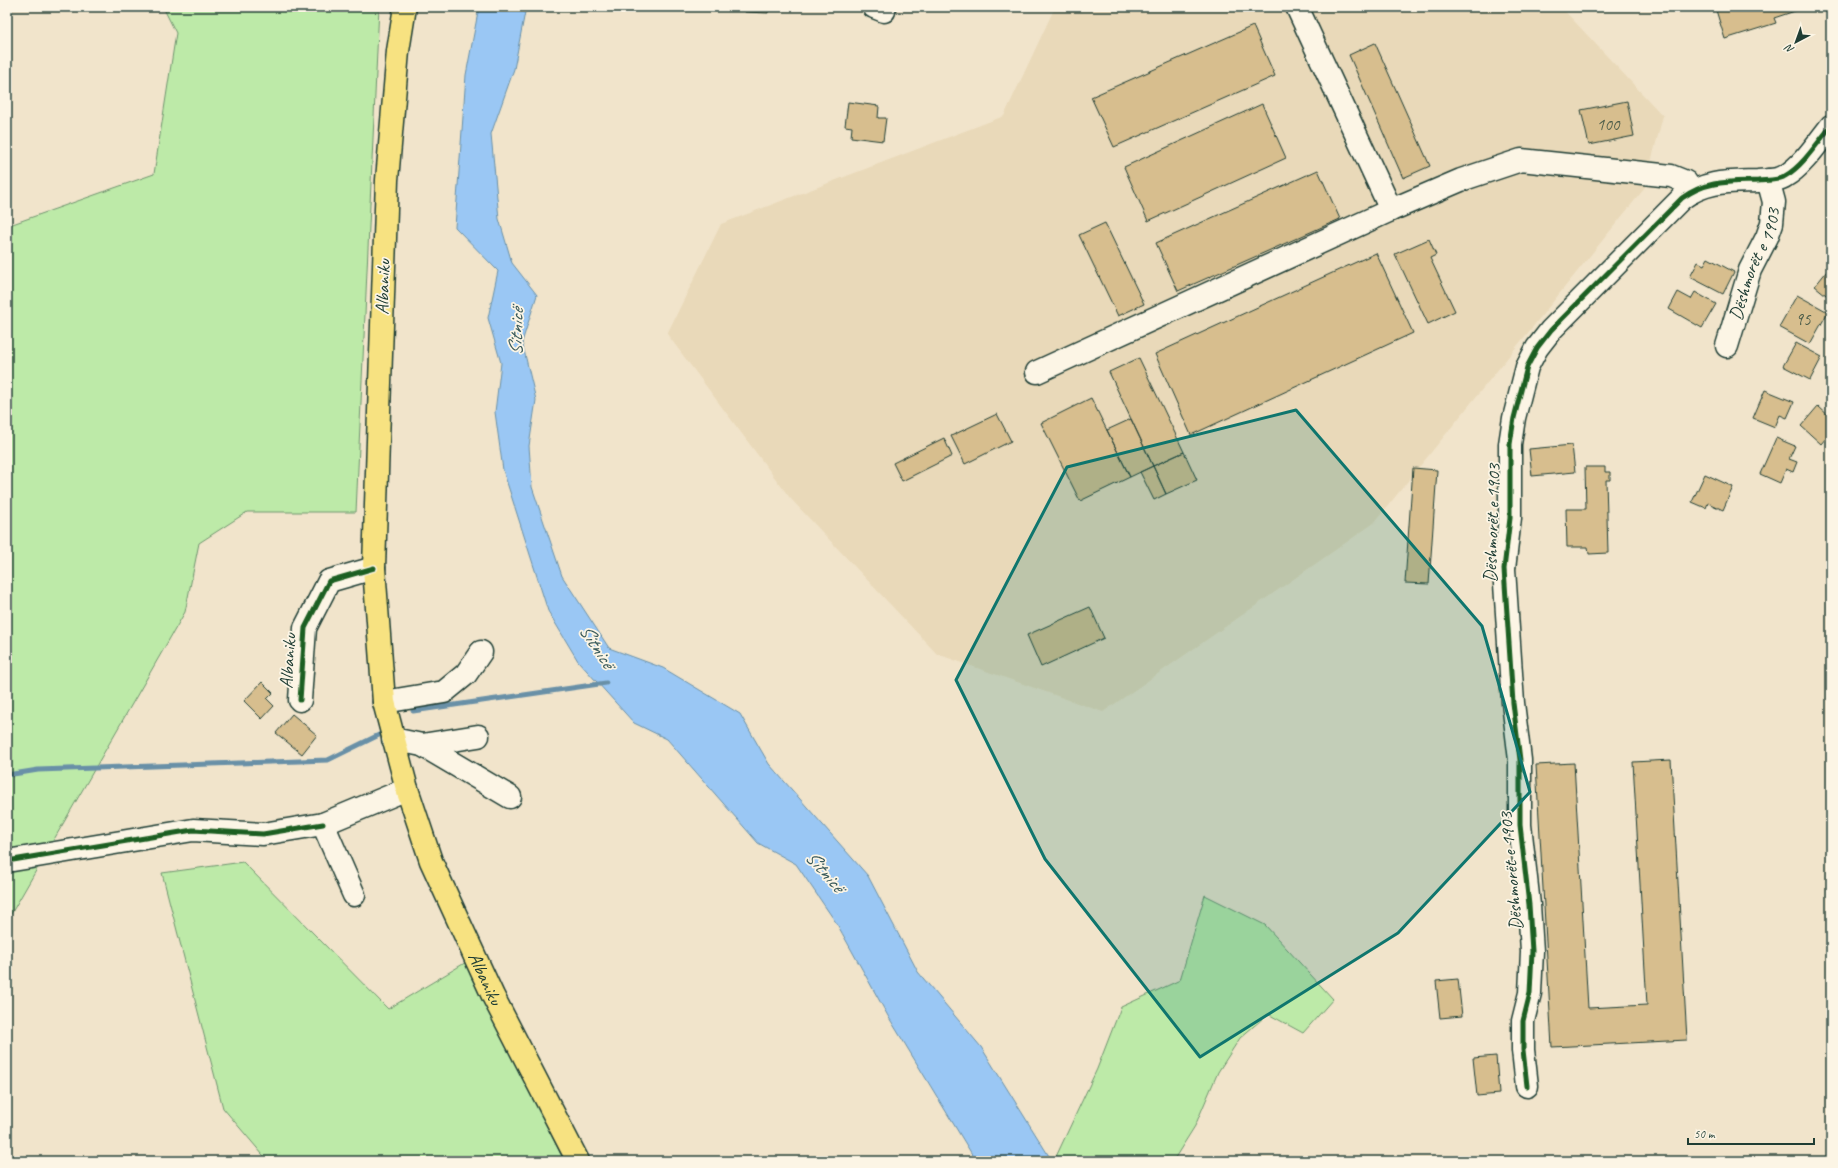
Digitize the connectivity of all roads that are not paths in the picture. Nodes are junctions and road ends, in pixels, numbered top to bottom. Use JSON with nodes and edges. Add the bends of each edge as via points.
{"nodes":[{"id":1,"x":405,"y":7,"type":"edge"},
{"id":2,"x":1297,"y":7,"type":"edge"},
{"id":3,"x":1831,"y":126,"type":"edge"},
{"id":4,"x":1768,"y":180,"type":"junction"},
{"id":5,"x":1691,"y":192,"type":"junction"},
{"id":6,"x":1391,"y":210,"type":"junction"},
{"id":7,"x":1727,"y":346,"type":"dead end"},
{"id":8,"x":1037,"y":372,"type":"dead end"},
{"id":9,"x":374,"y":568,"type":"junction"},
{"id":10,"x":481,"y":652,"type":"dead end"},
{"id":11,"x":300,"y":700,"type":"dead end"},
{"id":12,"x":384,"y":702,"type":"junction"},
{"id":13,"x":478,"y":736,"type":"dead end"},
{"id":14,"x":393,"y":739,"type":"junction"},
{"id":15,"x":422,"y":745,"type":"junction"},
{"id":16,"x":407,"y":789,"type":"junction"},
{"id":17,"x":510,"y":798,"type":"dead end"},
{"id":18,"x":323,"y":824,"type":"junction"},
{"id":19,"x":7,"y":861,"type":"edge"},
{"id":20,"x":354,"y":895,"type":"dead end"},
{"id":21,"x":1527,"y":1086,"type":"dead end"},
{"id":22,"x":578,"y":1161,"type":"edge"}],
"edges":[{"from":1,"to":9,"type":"main road","name":"Albaniku","via":[[398,51],[387,180]]},
{"from":2,"to":6,"type":"street"},
{"from":3,"to":4,"type":"street","name":"Dëshmorët e 1903","via":[[1793,171]]},
{"from":4,"to":5,"type":"street","name":"Dëshmorët e 1903","via":[[1712,183]]},
{"from":4,"to":7,"type":"street","name":"Dëshmorët e 1903","via":[[1774,202],[1772,223],[1750,270]]},
{"from":5,"to":6,"type":"street","via":[[1686,182],[1678,178],[1521,160],[1461,180]]},
{"from":5,"to":21,"type":"street","name":"Dëshmorët e 1903","via":[[1682,198],[1544,338],[1527,367],[1514,418],[1510,444],[1510,518],[1504,569],[1520,760],[1520,825],[1530,905],[1530,994],[1523,1021]]},
{"from":6,"to":8,"type":"street"},
{"from":9,"to":11,"type":"street","name":"Albaniku","via":[[329,581],[305,628]]},
{"from":9,"to":12,"type":"main road","name":"Albaniku"},
{"from":10,"to":12,"type":"street","via":[[466,674],[444,692]]},
{"from":12,"to":14,"type":"main road","name":"Albaniku"},
{"from":13,"to":15,"type":"street"},
{"from":14,"to":15,"type":"street"},
{"from":14,"to":16,"type":"main road","name":"Albaniku"},
{"from":15,"to":17,"type":"street"},
{"from":16,"to":18,"type":"street"},
{"from":16,"to":22,"type":"main road","name":"Albaniku","via":[[437,875],[493,996]]},
{"from":18,"to":19,"type":"street","via":[[263,834],[193,830]]},
{"from":18,"to":20,"type":"street"}]}
